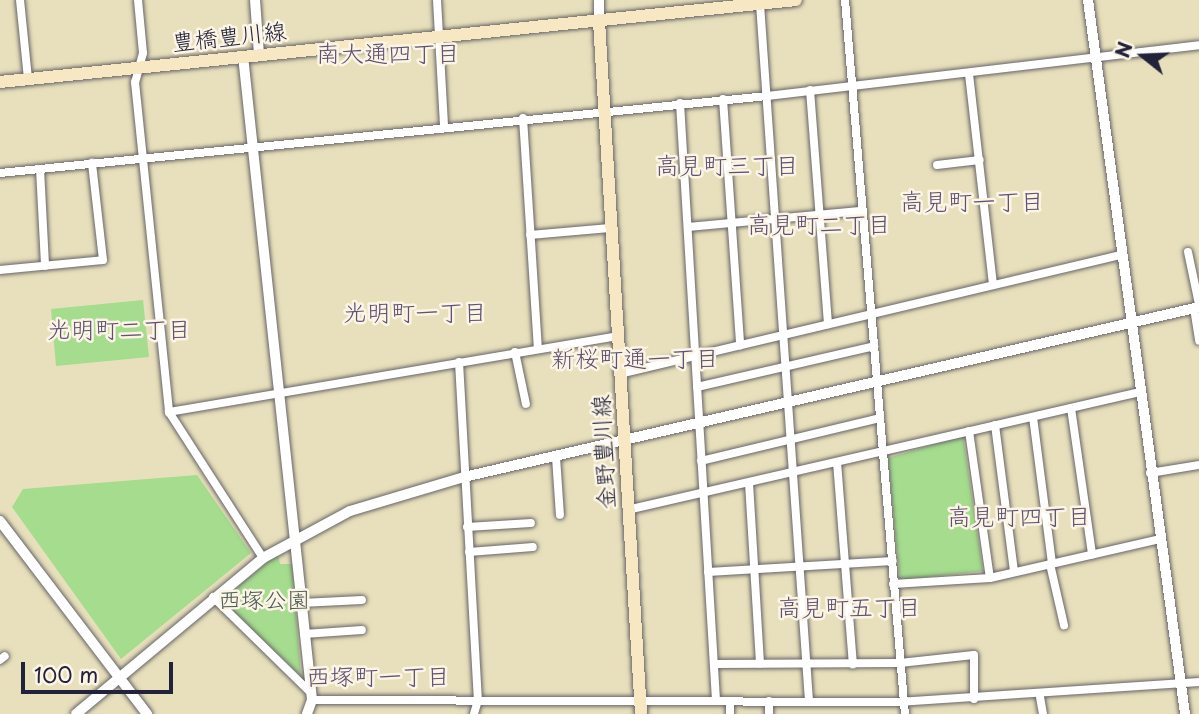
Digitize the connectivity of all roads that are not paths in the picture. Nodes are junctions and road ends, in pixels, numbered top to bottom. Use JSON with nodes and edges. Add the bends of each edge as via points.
{"nodes":[{"id":1,"x":20,"y":0,"type":"edge"},
{"id":2,"x":138,"y":0,"type":"edge"},
{"id":3,"x":255,"y":0,"type":"edge"},
{"id":4,"x":437,"y":0,"type":"edge"},
{"id":5,"x":599,"y":0,"type":"edge"},
{"id":6,"x":796,"y":0,"type":"edge"},
{"id":7,"x":845,"y":0,"type":"edge"},
{"id":8,"x":1088,"y":0,"type":"edge"},
{"id":9,"x":760,"y":4,"type":"junction"},
{"id":10,"x":599,"y":21,"type":"junction"},
{"id":11,"x":438,"y":36,"type":"junction"},
{"id":12,"x":1199,"y":45,"type":"edge"},
{"id":13,"x":259,"y":54,"type":"junction"},
{"id":14,"x":243,"y":56,"type":"junction"},
{"id":15,"x":1095,"y":60,"type":"junction"},
{"id":16,"x":139,"y":68,"type":"junction"},
{"id":17,"x":969,"y":74,"type":"junction"},
{"id":18,"x":28,"y":79,"type":"junction"},
{"id":19,"x":0,"y":82,"type":"edge"},
{"id":20,"x":852,"y":85,"type":"junction"},
{"id":21,"x":810,"y":90,"type":"junction"},
{"id":22,"x":767,"y":96,"type":"junction"},
{"id":23,"x":723,"y":99,"type":"junction"},
{"id":24,"x":680,"y":103,"type":"junction"},
{"id":25,"x":604,"y":110,"type":"junction"},
{"id":26,"x":523,"y":118,"type":"junction"},
{"id":27,"x":444,"y":125,"type":"junction"},
{"id":28,"x":252,"y":146,"type":"junction"},
{"id":29,"x":145,"y":158,"type":"junction"},
{"id":30,"x":980,"y":160,"type":"junction"},
{"id":31,"x":92,"y":163,"type":"junction"},
{"id":32,"x":937,"y":165,"type":"dead end"},
{"id":33,"x":40,"y":169,"type":"junction"},
{"id":34,"x":0,"y":173,"type":"edge"},
{"id":35,"x":862,"y":211,"type":"junction"},
{"id":36,"x":819,"y":215,"type":"junction"},
{"id":37,"x":776,"y":219,"type":"junction"},
{"id":38,"x":733,"y":223,"type":"junction"},
{"id":39,"x":688,"y":227,"type":"junction"},
{"id":40,"x":611,"y":228,"type":"junction"},
{"id":41,"x":530,"y":236,"type":"junction"},
{"id":42,"x":1188,"y":253,"type":"dead end"},
{"id":43,"x":1121,"y":255,"type":"junction"},
{"id":44,"x":45,"y":266,"type":"junction"},
{"id":45,"x":0,"y":270,"type":"edge"},
{"id":46,"x":993,"y":284,"type":"junction"},
{"id":47,"x":1197,"y":307,"type":"edge"},
{"id":48,"x":871,"y":314,"type":"junction"},
{"id":49,"x":828,"y":324,"type":"junction"},
{"id":50,"x":1132,"y":325,"type":"junction"},
{"id":51,"x":784,"y":335,"type":"junction"},
{"id":52,"x":617,"y":336,"type":"junction"},
{"id":53,"x":1199,"y":341,"type":"edge"},
{"id":54,"x":740,"y":345,"type":"junction"},
{"id":55,"x":874,"y":346,"type":"junction"},
{"id":56,"x":538,"y":348,"type":"junction"},
{"id":57,"x":515,"y":352,"type":"junction"},
{"id":58,"x":695,"y":356,"type":"junction"},
{"id":59,"x":459,"y":362,"type":"junction"},
{"id":60,"x":786,"y":366,"type":"junction"},
{"id":61,"x":619,"y":374,"type":"junction"},
{"id":62,"x":878,"y":383,"type":"junction"},
{"id":63,"x":697,"y":387,"type":"junction"},
{"id":64,"x":1140,"y":392,"type":"junction"},
{"id":65,"x":279,"y":393,"type":"junction"},
{"id":66,"x":526,"y":404,"type":"dead end"},
{"id":67,"x":787,"y":404,"type":"junction"},
{"id":68,"x":1071,"y":408,"type":"junction"},
{"id":69,"x":169,"y":412,"type":"junction"},
{"id":70,"x":1033,"y":416,"type":"junction"},
{"id":71,"x":880,"y":418,"type":"junction"},
{"id":72,"x":699,"y":425,"type":"junction"},
{"id":73,"x":995,"y":425,"type":"junction"},
{"id":74,"x":969,"y":431,"type":"junction"},
{"id":75,"x":790,"y":440,"type":"junction"},
{"id":76,"x":622,"y":442,"type":"junction"},
{"id":77,"x":883,"y":452,"type":"junction"},
{"id":78,"x":556,"y":457,"type":"junction"},
{"id":79,"x":701,"y":461,"type":"junction"},
{"id":80,"x":837,"y":462,"type":"junction"},
{"id":81,"x":1199,"y":466,"type":"edge"},
{"id":82,"x":793,"y":472,"type":"junction"},
{"id":83,"x":1150,"y":473,"type":"junction"},
{"id":84,"x":464,"y":477,"type":"junction"},
{"id":85,"x":749,"y":483,"type":"junction"},
{"id":86,"x":704,"y":494,"type":"junction"},
{"id":87,"x":627,"y":510,"type":"junction"},
{"id":88,"x":560,"y":515,"type":"dead end"},
{"id":89,"x":531,"y":523,"type":"dead end"},
{"id":90,"x":1,"y":525,"type":"edge"},
{"id":91,"x":467,"y":527,"type":"junction"},
{"id":92,"x":294,"y":537,"type":"junction"},
{"id":93,"x":1160,"y":539,"type":"junction"},
{"id":94,"x":533,"y":548,"type":"dead end"},
{"id":95,"x":469,"y":552,"type":"junction"},
{"id":96,"x":1092,"y":554,"type":"junction"},
{"id":97,"x":263,"y":558,"type":"junction"},
{"id":98,"x":893,"y":561,"type":"junction"},
{"id":99,"x":1051,"y":563,"type":"junction"},
{"id":100,"x":845,"y":564,"type":"junction"},
{"id":101,"x":799,"y":567,"type":"junction"},
{"id":102,"x":754,"y":570,"type":"junction"},
{"id":103,"x":1014,"y":571,"type":"junction"},
{"id":104,"x":708,"y":572,"type":"junction"},
{"id":105,"x":990,"y":578,"type":"junction"},
{"id":106,"x":893,"y":584,"type":"junction"},
{"id":107,"x":214,"y":597,"type":"junction"},
{"id":108,"x":362,"y":600,"type":"dead end"},
{"id":109,"x":301,"y":603,"type":"junction"},
{"id":110,"x":1064,"y":625,"type":"dead end"},
{"id":111,"x":362,"y":630,"type":"dead end"},
{"id":112,"x":304,"y":634,"type":"junction"},
{"id":113,"x":900,"y":663,"type":"junction"},
{"id":114,"x":714,"y":664,"type":"junction"},
{"id":115,"x":760,"y":664,"type":"junction"},
{"id":116,"x":807,"y":664,"type":"junction"},
{"id":117,"x":853,"y":664,"type":"junction"},
{"id":118,"x":118,"y":677,"type":"junction"},
{"id":119,"x":1199,"y":682,"type":"edge"},
{"id":120,"x":1182,"y":685,"type":"junction"},
{"id":121,"x":311,"y":696,"type":"junction"},
{"id":122,"x":1040,"y":697,"type":"junction"},
{"id":123,"x":974,"y":699,"type":"junction"},
{"id":124,"x":478,"y":700,"type":"junction"},
{"id":125,"x":716,"y":701,"type":"junction"},
{"id":126,"x":730,"y":701,"type":"junction"},
{"id":127,"x":769,"y":701,"type":"junction"},
{"id":128,"x":809,"y":701,"type":"junction"},
{"id":129,"x":904,"y":702,"type":"junction"},
{"id":130,"x":640,"y":707,"type":"edge"},
{"id":131,"x":76,"y":714,"type":"edge"},
{"id":132,"x":147,"y":714,"type":"edge"},
{"id":133,"x":307,"y":714,"type":"edge"},
{"id":134,"x":474,"y":714,"type":"edge"},
{"id":135,"x":730,"y":714,"type":"edge"},
{"id":136,"x":769,"y":714,"type":"edge"},
{"id":137,"x":905,"y":714,"type":"edge"},
{"id":138,"x":1042,"y":714,"type":"edge"},
{"id":139,"x":1185,"y":714,"type":"edge"}],
"edges":[{"from":1,"to":18,"type":"street"},
{"from":2,"to":16,"type":"street"},
{"from":3,"to":13,"type":"street"},
{"from":4,"to":11,"type":"street"},
{"from":5,"to":10,"type":"street"},
{"from":6,"to":9,"type":"main road","name":"豊橋豊川線"},
{"from":7,"to":20,"type":"street"},
{"from":8,"to":15,"type":"street"},
{"from":9,"to":10,"type":"main road","name":"豊橋豊川線"},
{"from":9,"to":22,"type":"street"},
{"from":10,"to":11,"type":"main road","name":"豊橋豊川線"},
{"from":10,"to":25,"type":"main road","name":"金野豊川線"},
{"from":11,"to":13,"type":"main road","name":"豊橋豊川線"},
{"from":11,"to":27,"type":"street"},
{"from":12,"to":15,"type":"street"},
{"from":13,"to":14,"type":"main road","name":"豊橋豊川線"},
{"from":14,"to":16,"type":"main road","name":"豊橋豊川線"},
{"from":14,"to":28,"type":"street"},
{"from":15,"to":17,"type":"street"},
{"from":15,"to":43,"type":"street"},
{"from":16,"to":18,"type":"main road","name":"豊橋豊川線"},
{"from":16,"to":29,"type":"street","via":[[135,82]]},
{"from":17,"to":20,"type":"street"},
{"from":17,"to":30,"type":"street"},
{"from":18,"to":19,"type":"main road","name":"豊橋豊川線"},
{"from":20,"to":21,"type":"street"},
{"from":20,"to":35,"type":"street"},
{"from":21,"to":22,"type":"street"},
{"from":21,"to":36,"type":"street"},
{"from":22,"to":23,"type":"street"},
{"from":22,"to":37,"type":"street"},
{"from":23,"to":24,"type":"street"},
{"from":23,"to":38,"type":"street"},
{"from":24,"to":25,"type":"street"},
{"from":24,"to":39,"type":"street"},
{"from":25,"to":26,"type":"street"},
{"from":25,"to":40,"type":"main road","name":"金野豊川線"},
{"from":26,"to":27,"type":"street"},
{"from":26,"to":41,"type":"street"},
{"from":27,"to":28,"type":"street"},
{"from":28,"to":29,"type":"street"},
{"from":28,"to":65,"type":"street"},
{"from":29,"to":31,"type":"street"},
{"from":29,"to":69,"type":"street"},
{"from":30,"to":32,"type":"street"},
{"from":30,"to":46,"type":"street"},
{"from":31,"to":33,"type":"street"},
{"from":31,"to":44,"type":"street","via":[[103,260]]},
{"from":33,"to":34,"type":"street"},
{"from":33,"to":44,"type":"street"},
{"from":35,"to":36,"type":"street"},
{"from":35,"to":48,"type":"street"},
{"from":36,"to":37,"type":"street"},
{"from":36,"to":49,"type":"street"},
{"from":37,"to":38,"type":"street"},
{"from":37,"to":51,"type":"street"},
{"from":38,"to":39,"type":"street"},
{"from":38,"to":54,"type":"street"},
{"from":39,"to":58,"type":"street"},
{"from":40,"to":41,"type":"street"},
{"from":40,"to":52,"type":"main road","name":"金野豊川線"},
{"from":41,"to":56,"type":"street"},
{"from":42,"to":47,"type":"street"},
{"from":43,"to":46,"type":"street"},
{"from":43,"to":50,"type":"street"},
{"from":44,"to":45,"type":"street"},
{"from":46,"to":48,"type":"street"},
{"from":47,"to":50,"type":"street"},
{"from":47,"to":53,"type":"street"},
{"from":48,"to":49,"type":"street"},
{"from":48,"to":55,"type":"street"},
{"from":49,"to":51,"type":"street"},
{"from":50,"to":62,"type":"street"},
{"from":50,"to":64,"type":"street"},
{"from":51,"to":54,"type":"street"},
{"from":51,"to":60,"type":"street"},
{"from":52,"to":56,"type":"street"},
{"from":52,"to":61,"type":"main road","name":"金野豊川線"},
{"from":54,"to":58,"type":"street"},
{"from":55,"to":60,"type":"street"},
{"from":55,"to":62,"type":"street"},
{"from":56,"to":57,"type":"street"},
{"from":57,"to":59,"type":"street"},
{"from":57,"to":66,"type":"street"},
{"from":58,"to":61,"type":"street"},
{"from":58,"to":63,"type":"street"},
{"from":59,"to":65,"type":"street"},
{"from":59,"to":84,"type":"street"},
{"from":60,"to":63,"type":"street"},
{"from":60,"to":67,"type":"street"},
{"from":61,"to":76,"type":"main road","name":"金野豊川線"},
{"from":62,"to":67,"type":"street"},
{"from":62,"to":71,"type":"street"},
{"from":63,"to":72,"type":"street"},
{"from":64,"to":68,"type":"street"},
{"from":64,"to":83,"type":"street"},
{"from":65,"to":69,"type":"street"},
{"from":65,"to":92,"type":"street"},
{"from":67,"to":72,"type":"street"},
{"from":67,"to":75,"type":"street"},
{"from":68,"to":70,"type":"street"},
{"from":68,"to":96,"type":"street"},
{"from":69,"to":97,"type":"street"},
{"from":70,"to":73,"type":"street"},
{"from":70,"to":99,"type":"street"},
{"from":71,"to":75,"type":"street"},
{"from":71,"to":77,"type":"street"},
{"from":72,"to":76,"type":"street"},
{"from":72,"to":79,"type":"street"},
{"from":73,"to":74,"type":"street"},
{"from":73,"to":103,"type":"street"},
{"from":74,"to":77,"type":"street"},
{"from":74,"to":105,"type":"street"},
{"from":75,"to":79,"type":"street"},
{"from":75,"to":82,"type":"street"},
{"from":76,"to":78,"type":"street"},
{"from":76,"to":87,"type":"main road","name":"金野豊川線"},
{"from":77,"to":80,"type":"street"},
{"from":77,"to":98,"type":"street"},
{"from":78,"to":84,"type":"street"},
{"from":78,"to":88,"type":"street"},
{"from":79,"to":86,"type":"street"},
{"from":80,"to":82,"type":"street"},
{"from":80,"to":100,"type":"street"},
{"from":81,"to":83,"type":"street"},
{"from":82,"to":85,"type":"street"},
{"from":82,"to":101,"type":"street"},
{"from":83,"to":93,"type":"street"},
{"from":84,"to":91,"type":"street"},
{"from":84,"to":92,"type":"street","via":[[350,510]]},
{"from":85,"to":86,"type":"street"},
{"from":85,"to":102,"type":"street"},
{"from":86,"to":87,"type":"street"},
{"from":86,"to":104,"type":"street"},
{"from":87,"to":130,"type":"main road","name":"金野豊川線"},
{"from":89,"to":91,"type":"street"},
{"from":90,"to":118,"type":"street"},
{"from":91,"to":95,"type":"street"},
{"from":92,"to":97,"type":"street"},
{"from":92,"to":109,"type":"street"},
{"from":93,"to":96,"type":"street"},
{"from":93,"to":120,"type":"street"},
{"from":94,"to":95,"type":"street"},
{"from":95,"to":124,"type":"street"},
{"from":96,"to":99,"type":"street"},
{"from":97,"to":107,"type":"street"},
{"from":98,"to":100,"type":"street"},
{"from":98,"to":106,"type":"street"},
{"from":99,"to":103,"type":"street"},
{"from":99,"to":110,"type":"street"},
{"from":100,"to":101,"type":"street"},
{"from":100,"to":117,"type":"street"},
{"from":101,"to":102,"type":"street"},
{"from":101,"to":116,"type":"street"},
{"from":102,"to":104,"type":"street"},
{"from":102,"to":115,"type":"street"},
{"from":103,"to":105,"type":"street"},
{"from":104,"to":114,"type":"street"},
{"from":105,"to":106,"type":"street"},
{"from":106,"to":113,"type":"street"},
{"from":107,"to":118,"type":"street"},
{"from":107,"to":121,"type":"street"},
{"from":108,"to":109,"type":"street"},
{"from":109,"to":112,"type":"street"},
{"from":111,"to":112,"type":"street"},
{"from":112,"to":121,"type":"street"},
{"from":113,"to":117,"type":"street"},
{"from":113,"to":123,"type":"street","via":[[974,655]]},
{"from":113,"to":129,"type":"street"},
{"from":114,"to":115,"type":"street"},
{"from":114,"to":125,"type":"street"},
{"from":115,"to":116,"type":"street"},
{"from":116,"to":117,"type":"street"},
{"from":116,"to":128,"type":"street"},
{"from":118,"to":131,"type":"street"},
{"from":118,"to":132,"type":"street"},
{"from":119,"to":120,"type":"street"},
{"from":120,"to":122,"type":"street"},
{"from":120,"to":139,"type":"street"},
{"from":121,"to":124,"type":"street"},
{"from":121,"to":133,"type":"street"},
{"from":122,"to":123,"type":"street"},
{"from":122,"to":138,"type":"street"},
{"from":123,"to":129,"type":"street"},
{"from":124,"to":130,"type":"street"},
{"from":124,"to":134,"type":"street"},
{"from":125,"to":126,"type":"street"},
{"from":125,"to":130,"type":"street"},
{"from":126,"to":127,"type":"street"},
{"from":126,"to":135,"type":"street"},
{"from":127,"to":128,"type":"street"},
{"from":127,"to":136,"type":"street"},
{"from":128,"to":129,"type":"street"},
{"from":129,"to":137,"type":"street"}]}
